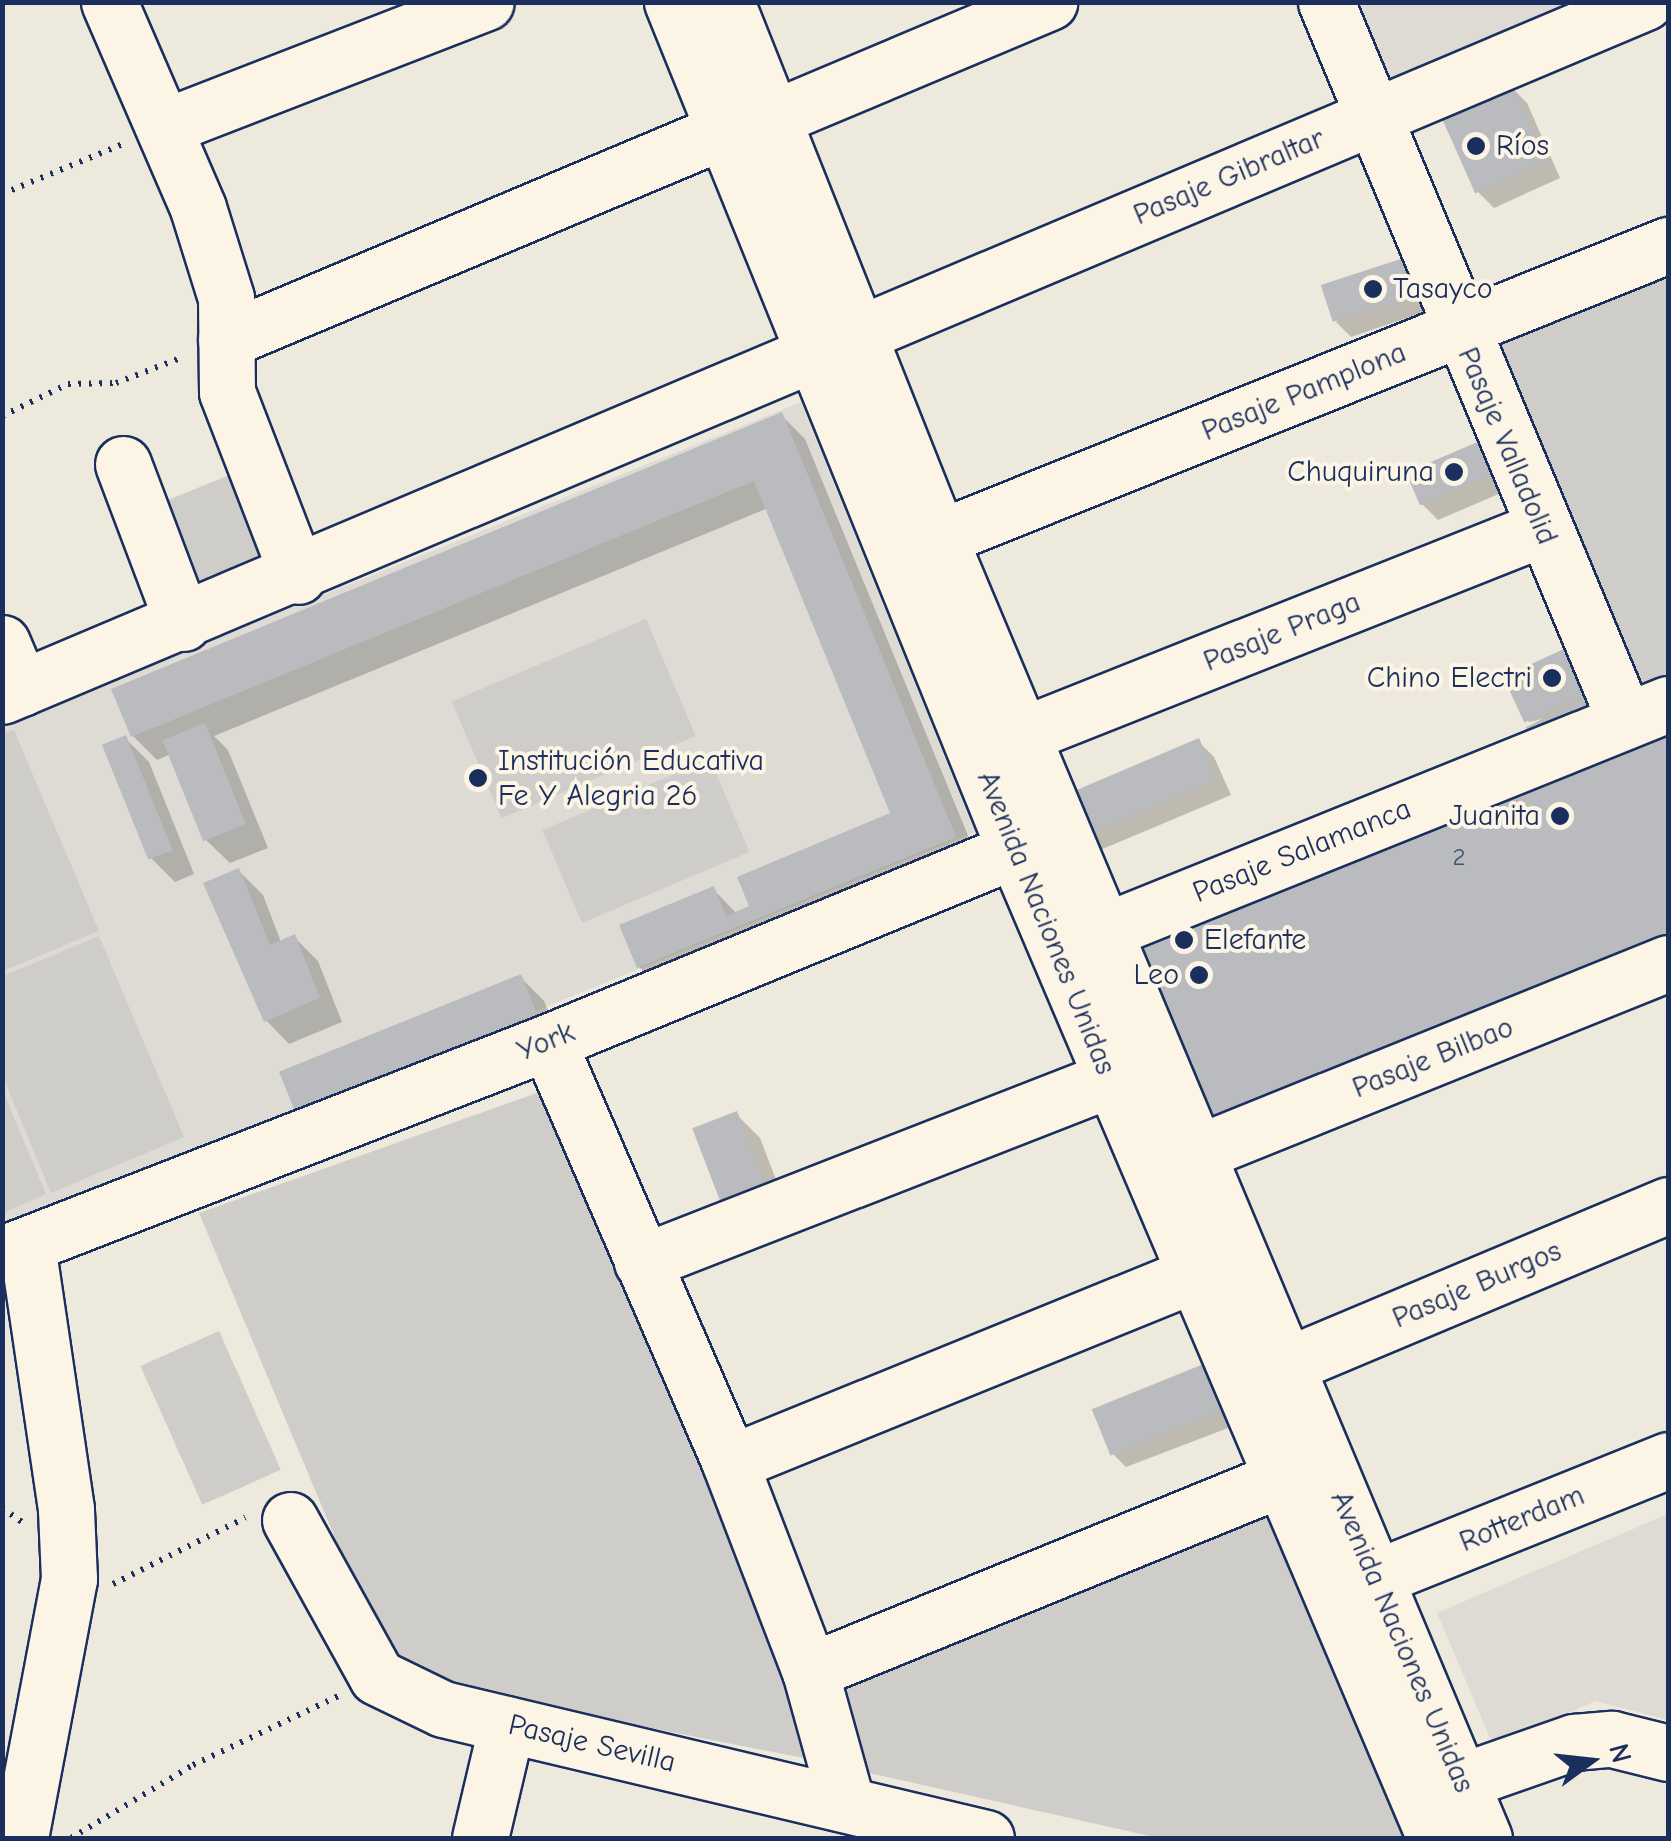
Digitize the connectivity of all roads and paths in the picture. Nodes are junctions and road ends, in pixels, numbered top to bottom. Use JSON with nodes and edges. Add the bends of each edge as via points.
{"nodes":[{"id":1,"x":109,"y":2,"type":"edge"},
{"id":2,"x":486,"y":2,"type":"edge"},
{"id":3,"x":672,"y":2,"type":"edge"},
{"id":4,"x":726,"y":2,"type":"edge"},
{"id":5,"x":1049,"y":2,"type":"edge"},
{"id":6,"x":1326,"y":2,"type":"edge"},
{"id":7,"x":1645,"y":2,"type":"edge"},
{"id":8,"x":1372,"y":116,"type":"junction"},
{"id":9,"x":748,"y":125,"type":"junction"},
{"id":10,"x":164,"y":127,"type":"junction"},
{"id":11,"x":2,"y":194,"type":"edge"},
{"id":12,"x":1668,"y":245,"type":"edge"},
{"id":13,"x":1458,"y":330,"type":"junction"},
{"id":14,"x":226,"y":340,"type":"junction"},
{"id":15,"x":836,"y":347,"type":"junction"},
{"id":16,"x":2,"y":416,"type":"edge"},
{"id":17,"x":123,"y":464,"type":"dead end"},
{"id":18,"x":1541,"y":529,"type":"junction"},
{"id":19,"x":938,"y":538,"type":"junction"},
{"id":20,"x":298,"y":576,"type":"junction"},
{"id":21,"x":183,"y":622,"type":"junction"},
{"id":22,"x":9,"y":676,"type":"edge"},
{"id":23,"x":1647,"y":712,"type":"edge"},
{"id":24,"x":1022,"y":736,"type":"junction"},
{"id":25,"x":1038,"y":840,"type":"junction"},
{"id":26,"x":1102,"y":932,"type":"junction"},
{"id":27,"x":1668,"y":963,"type":"edge"},
{"id":28,"x":548,"y":1042,"type":"junction"},
{"id":29,"x":1111,"y":1079,"type":"junction"},
{"id":30,"x":1196,"y":1153,"type":"junction"},
{"id":31,"x":1668,"y":1205,"type":"edge"},
{"id":32,"x":15,"y":1250,"type":"edge"},
{"id":33,"x":642,"y":1262,"type":"junction"},
{"id":34,"x":1195,"y":1274,"type":"junction"},
{"id":35,"x":1285,"y":1366,"type":"junction"},
{"id":36,"x":1668,"y":1460,"type":"edge"},
{"id":37,"x":730,"y":1463,"type":"junction"},
{"id":38,"x":1283,"y":1478,"type":"junction"},
{"id":39,"x":290,"y":1520,"type":"joint"},
{"id":40,"x":1375,"y":1578,"type":"junction"},
{"id":41,"x":111,"y":1584,"type":"dead end"},
{"id":42,"x":810,"y":1671,"type":"junction"},
{"id":43,"x":378,"y":1677,"type":"junction"},
{"id":44,"x":507,"y":1724,"type":"junction"},
{"id":45,"x":1668,"y":1753,"type":"edge"},
{"id":46,"x":847,"y":1804,"type":"junction"},
{"id":47,"x":1439,"y":1805,"type":"edge"},
{"id":48,"x":915,"y":1830,"type":"edge"},
{"id":49,"x":20,"y":1838,"type":"edge"},
{"id":50,"x":71,"y":1838,"type":"edge"},
{"id":51,"x":480,"y":1838,"type":"edge"},
{"id":52,"x":986,"y":1838,"type":"edge"},
{"id":53,"x":1484,"y":1838,"type":"edge"}],
"edges":[{"from":1,"to":10,"type":"street"},
{"from":2,"to":10,"type":"street"},
{"from":3,"to":9,"type":"street","name":"Avenida Naciones Unidas"},
{"from":4,"to":9,"type":"street","name":"Avenida Naciones Unidas"},
{"from":5,"to":9,"type":"street"},
{"from":6,"to":8,"type":"street","name":"Pasaje Valladolid"},
{"from":7,"to":8,"type":"street","name":"Pasaje Gibraltar"},
{"from":8,"to":13,"type":"street","name":"Pasaje Valladolid"},
{"from":8,"to":15,"type":"street","name":"Pasaje Gibraltar"},
{"from":9,"to":14,"type":"street"},
{"from":9,"to":15,"type":"street","name":"Avenida Naciones Unidas"},
{"from":10,"to":11,"type":"path"},
{"from":10,"to":14,"type":"street","via":[[226,298]]},
{"from":12,"to":13,"type":"street","name":"Pasaje Pamplona"},
{"from":13,"to":18,"type":"street","name":"Pasaje Valladolid"},
{"from":13,"to":19,"type":"street","name":"Pasaje Pamplona"},
{"from":14,"to":16,"type":"path","via":[[116,383],[68,384]]},
{"from":14,"to":20,"type":"street","via":[[226,392]]},
{"from":15,"to":19,"type":"street","name":"Avenida Naciones Unidas"},
{"from":15,"to":20,"type":"street","name":"Pasaje Gibraltar"},
{"from":15,"to":25,"type":"street","name":"Avenida Naciones Unidas"},
{"from":17,"to":21,"type":"street"},
{"from":18,"to":23,"type":"street","name":"Pasaje Valladolid"},
{"from":18,"to":24,"type":"street","name":"Pasaje Praga"},
{"from":19,"to":24,"type":"street","name":"Avenida Naciones Unidas"},
{"from":20,"to":21,"type":"street","name":"Pasaje Gibraltar"},
{"from":21,"to":22,"type":"street","name":"Pasaje Gibraltar"},
{"from":23,"to":26,"type":"street","name":"Pasaje Salamanca"},
{"from":24,"to":25,"type":"street","name":"Avenida Naciones Unidas"},
{"from":25,"to":26,"type":"street","name":"Avenida Naciones Unidas"},
{"from":25,"to":28,"type":"street","name":"York"},
{"from":25,"to":29,"type":"street","name":"Avenida Naciones Unidas"},
{"from":26,"to":30,"type":"street","name":"Avenida Naciones Unidas"},
{"from":27,"to":30,"type":"street","name":"Pasaje Bilbao"},
{"from":28,"to":32,"type":"street","name":"York"},
{"from":28,"to":33,"type":"street"},
{"from":29,"to":33,"type":"street"},
{"from":29,"to":34,"type":"street","name":"Avenida Naciones Unidas"},
{"from":30,"to":35,"type":"street","name":"Avenida Naciones Unidas"},
{"from":31,"to":35,"type":"street","name":"Pasaje Burgos"},
{"from":32,"to":49,"type":"street","via":[[66,1509],[69,1579]]},
{"from":33,"to":37,"type":"street"},
{"from":34,"to":37,"type":"street"},
{"from":34,"to":38,"type":"street","name":"Avenida Naciones Unidas"},
{"from":35,"to":40,"type":"street","name":"Avenida Naciones Unidas"},
{"from":36,"to":40,"type":"street","name":"Rotterdam"},
{"from":37,"to":42,"type":"street"},
{"from":38,"to":42,"type":"street"},
{"from":38,"to":47,"type":"street","name":"Avenida Naciones Unidas"},
{"from":39,"to":41,"type":"path","via":[[252,1515]]},
{"from":39,"to":43,"type":"street"},
{"from":40,"to":47,"type":"street","name":"Avenida Naciones Unidas"},
{"from":42,"to":46,"type":"street"},
{"from":43,"to":44,"type":"street","name":"Pasaje Sevilla","via":[[443,1709]]},
{"from":43,"to":50,"type":"path","via":[[193,1764]]},
{"from":44,"to":46,"type":"street","name":"Pasaje Sevilla"},
{"from":44,"to":51,"type":"street"},
{"from":45,"to":47,"type":"street","via":[[1612,1739],[1574,1742]]},
{"from":46,"to":48,"type":"street","name":"Pasaje Sevilla"},
{"from":47,"to":53,"type":"street","name":"Avenida Naciones Unidas"},
{"from":48,"to":52,"type":"street","name":"Pasaje Sevilla"}]}
